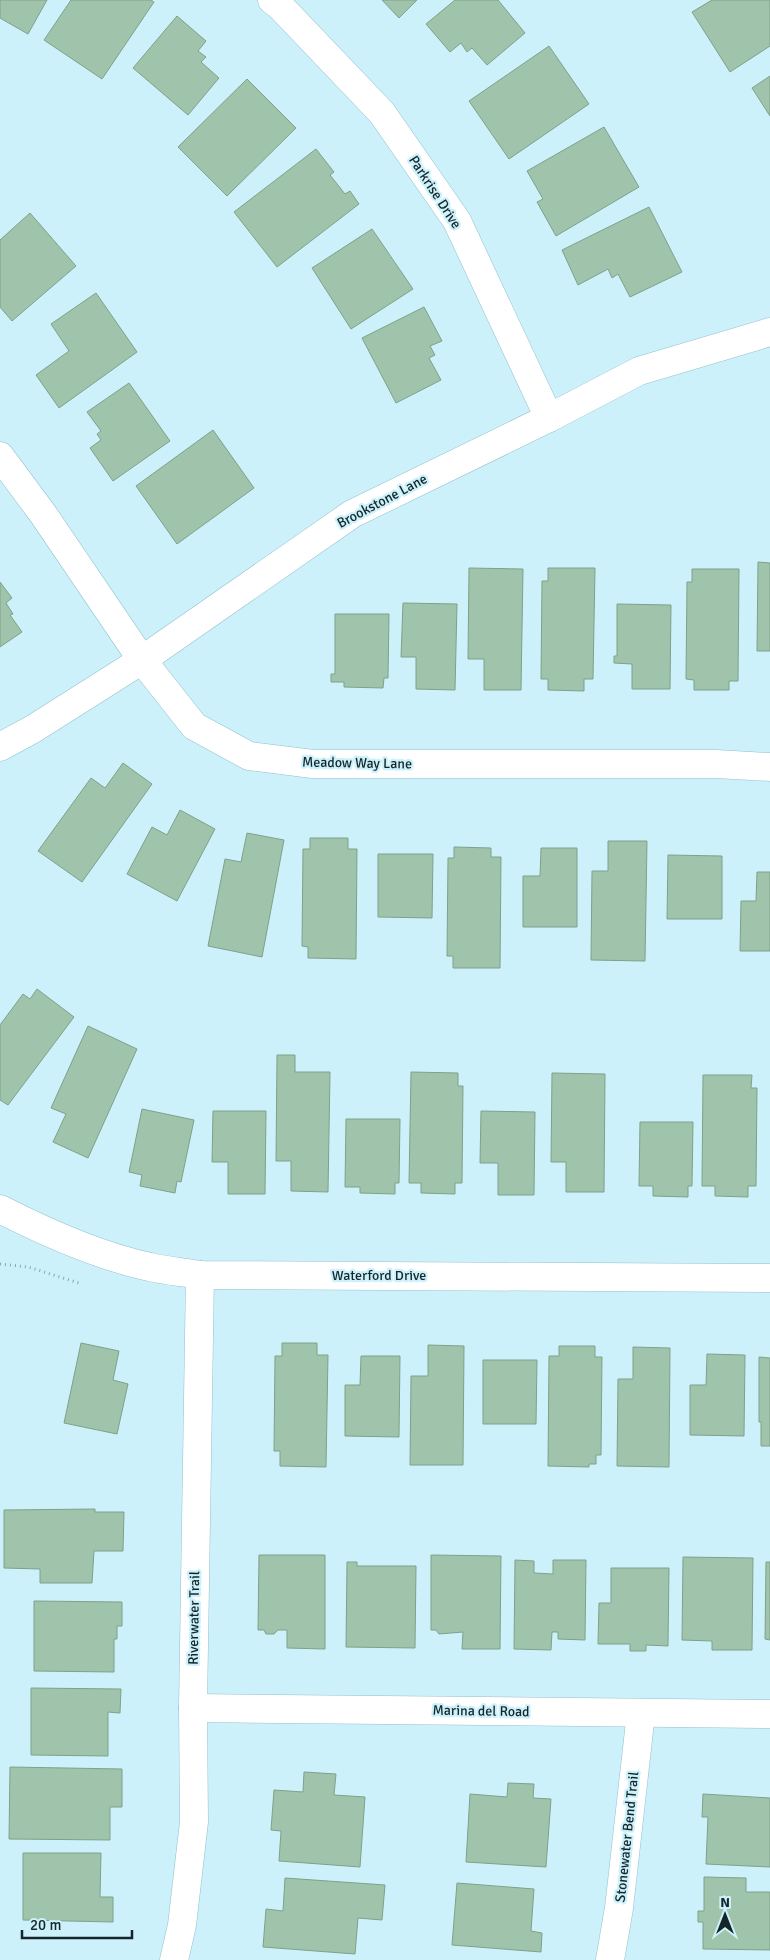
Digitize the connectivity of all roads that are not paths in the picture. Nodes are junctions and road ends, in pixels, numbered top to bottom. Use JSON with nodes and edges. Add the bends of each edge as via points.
{"nodes":[{"id":1,"x":272,"y":0,"type":"edge"},
{"id":2,"x":770,"y":332,"type":"edge"},
{"id":3,"x":549,"y":418,"type":"junction"},
{"id":4,"x":0,"y":456,"type":"edge"},
{"id":5,"x":142,"y":660,"type":"junction"},
{"id":6,"x":0,"y":747,"type":"edge"},
{"id":7,"x":770,"y":767,"type":"edge"},
{"id":8,"x":0,"y":1208,"type":"edge"},
{"id":9,"x":200,"y":1275,"type":"junction"},
{"id":10,"x":770,"y":1278,"type":"edge"},
{"id":11,"x":193,"y":1708,"type":"junction"},
{"id":12,"x":641,"y":1713,"type":"junction"},
{"id":13,"x":770,"y":1714,"type":"edge"},
{"id":14,"x":174,"y":1960,"type":"edge"},
{"id":15,"x":610,"y":1960,"type":"edge"}],
"edges":[{"from":1,"to":3,"type":"street","name":"Parkrise Drive","via":[[382,113],[456,221]]},
{"from":2,"to":3,"type":"street","name":"Brookstone Lane","via":[[638,371]]},
{"from":3,"to":5,"type":"street","name":"Brookstone Lane","via":[[352,514]]},
{"from":4,"to":5,"type":"street","name":"Meadow Way Lane"},
{"from":5,"to":6,"type":"street","name":"Brookstone Lane"},
{"from":5,"to":7,"type":"street","name":"Meadow Way Lane","via":[[194,726],[249,756],[313,764],[716,764]]},
{"from":8,"to":9,"type":"street","name":"Waterford Drive","via":[[31,1225],[98,1253],[150,1267]]},
{"from":9,"to":10,"type":"street","name":"Waterford Drive"},
{"from":9,"to":11,"type":"street","name":"Riverwater Trail"},
{"from":11,"to":12,"type":"street","name":"Marina del Road"},
{"from":11,"to":14,"type":"street","name":"Riverwater Trail","via":[[194,1822],[182,1925]]},
{"from":12,"to":13,"type":"street","name":"Marina del Road"},
{"from":12,"to":15,"type":"street","name":"Stonewater Bend Trail","via":[[620,1908]]}]}
